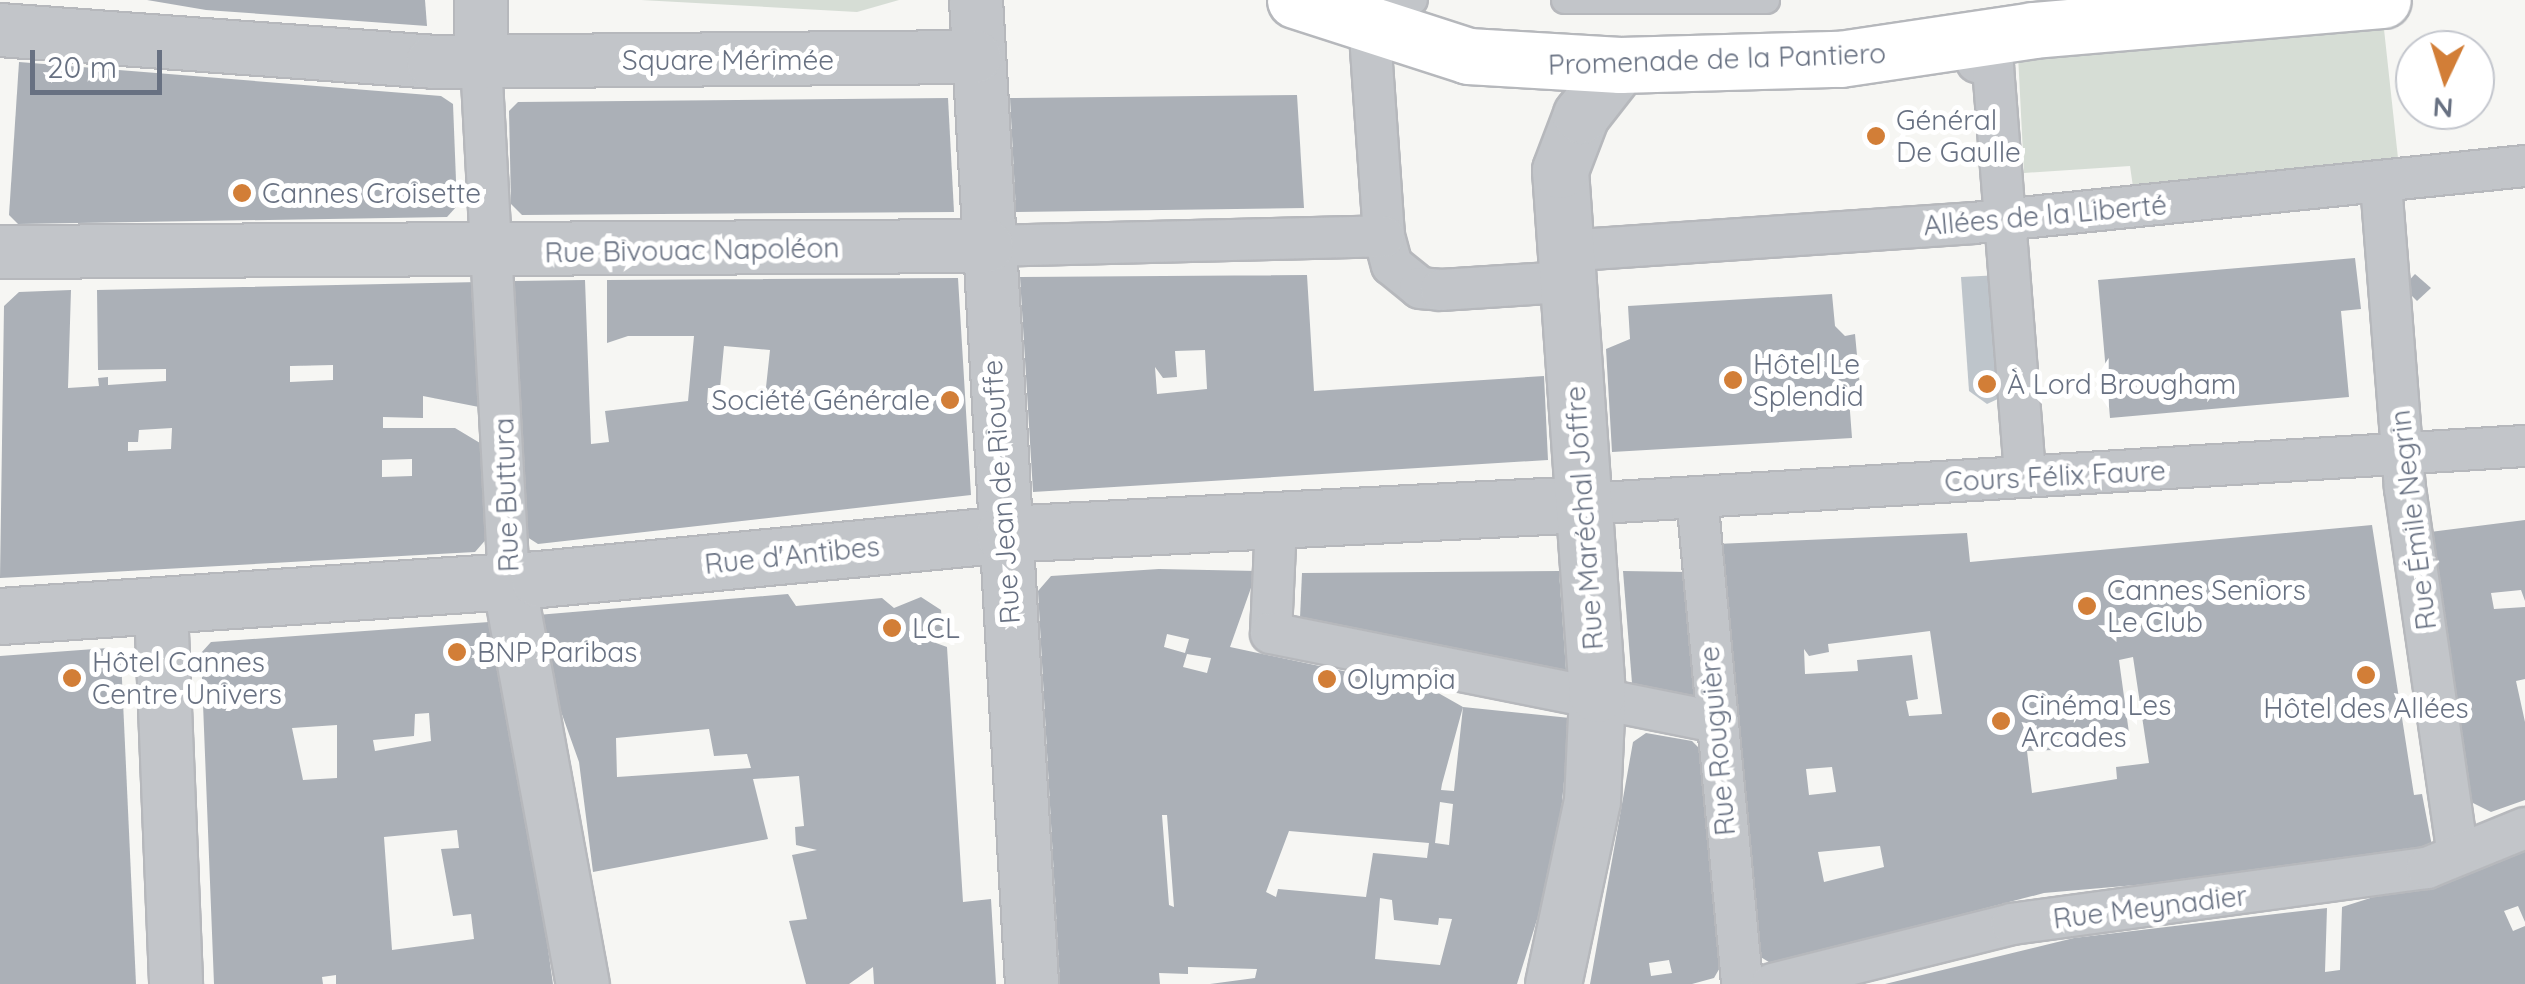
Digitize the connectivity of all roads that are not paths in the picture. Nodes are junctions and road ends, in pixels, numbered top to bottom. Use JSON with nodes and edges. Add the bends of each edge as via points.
{"nodes":[{"id":1,"x":481,"y":0,"type":"edge"},
{"id":2,"x":976,"y":0,"type":"edge"},
{"id":3,"x":1295,"y":0,"type":"edge"},
{"id":4,"x":1564,"y":0,"type":"edge"},
{"id":5,"x":1766,"y":0,"type":"edge"},
{"id":6,"x":2384,"y":0,"type":"edge"},
{"id":7,"x":1386,"y":7,"type":"edge"},
{"id":8,"x":0,"y":30,"type":"edge"},
{"id":9,"x":975,"y":57,"type":"junction"},
{"id":10,"x":481,"y":62,"type":"junction"},
{"id":11,"x":1977,"y":62,"type":"dead end"},
{"id":12,"x":1620,"y":66,"type":"junction"},
{"id":13,"x":2525,"y":166,"type":"edge"},
{"id":14,"x":2381,"y":184,"type":"junction"},
{"id":15,"x":2006,"y":220,"type":"junction"},
{"id":16,"x":1384,"y":236,"type":"junction"},
{"id":17,"x":988,"y":246,"type":"junction"},
{"id":18,"x":0,"y":252,"type":"edge"},
{"id":19,"x":493,"y":252,"type":"junction"},
{"id":20,"x":1564,"y":266,"type":"junction"},
{"id":21,"x":2525,"y":446,"type":"edge"},
{"id":22,"x":2402,"y":456,"type":"junction"},
{"id":23,"x":2025,"y":478,"type":"junction"},
{"id":24,"x":1697,"y":497,"type":"junction"},
{"id":25,"x":1584,"y":504,"type":"junction"},
{"id":26,"x":1276,"y":523,"type":"junction"},
{"id":27,"x":1004,"y":534,"type":"junction"},
{"id":28,"x":509,"y":582,"type":"junction"},
{"id":29,"x":161,"y":608,"type":"junction"},
{"id":30,"x":0,"y":616,"type":"edge"},
{"id":31,"x":1597,"y":694,"type":"junction"},
{"id":32,"x":1713,"y":721,"type":"junction"},
{"id":33,"x":2525,"y":828,"type":"edge"},
{"id":34,"x":2458,"y":854,"type":"junction"},
{"id":35,"x":176,"y":984,"type":"edge"},
{"id":36,"x":583,"y":984,"type":"edge"},
{"id":37,"x":1032,"y":984,"type":"edge"},
{"id":38,"x":1553,"y":984,"type":"edge"},
{"id":39,"x":1742,"y":984,"type":"edge"},
{"id":40,"x":1772,"y":984,"type":"edge"}],
"edges":[{"from":1,"to":10,"type":"street","name":"Rue Buttura"},
{"from":2,"to":9,"type":"street","name":"Rue Jean de Riouffe"},
{"from":3,"to":7,"type":"main road","name":"Promenade de la Pantiero"},
{"from":4,"to":5,"type":"lane"},
{"from":6,"to":12,"type":"main road","name":"Promenade de la Pantiero","via":[[2033,30],[1840,60]]},
{"from":7,"to":12,"type":"main road","name":"Promenade de la Pantiero","via":[[1468,56]]},
{"from":7,"to":16,"type":"street"},
{"from":8,"to":10,"type":"street","name":"Square Mérimée"},
{"from":9,"to":10,"type":"street","name":"Square Mérimée"},
{"from":9,"to":17,"type":"street","name":"Rue Jean de Riouffe"},
{"from":10,"to":19,"type":"street","name":"Rue Buttura"},
{"from":11,"to":15,"type":"street","via":[[1992,67]]},
{"from":12,"to":20,"type":"street","name":"Rue Maréchal Joffre","via":[[1569,139],[1560,170]]},
{"from":13,"to":14,"type":"street","name":"Allées de la Liberté"},
{"from":14,"to":15,"type":"street","name":"Allées de la Liberté"},
{"from":14,"to":22,"type":"street","name":"Rue Émile Negrin"},
{"from":15,"to":20,"type":"street","name":"Allées de la Liberté"},
{"from":15,"to":23,"type":"street"},
{"from":16,"to":17,"type":"street","name":"Rue Bivouac Napoléon"},
{"from":16,"to":20,"type":"street","name":"Allées de la Liberté","via":[[1392,265],[1420,288]]},
{"from":17,"to":19,"type":"street","name":"Rue Bivouac Napoléon"},
{"from":17,"to":27,"type":"street","name":"Rue Jean de Riouffe"},
{"from":18,"to":19,"type":"street","name":"Rue Bivouac Napoléon"},
{"from":19,"to":28,"type":"street","name":"Rue Buttura"},
{"from":20,"to":25,"type":"street","name":"Rue Maréchal Joffre"},
{"from":21,"to":22,"type":"street","name":"Cours Félix Faure"},
{"from":22,"to":23,"type":"street","name":"Cours Félix Faure"},
{"from":22,"to":34,"type":"street","name":"Rue Émile Negrin"},
{"from":23,"to":24,"type":"street","name":"Cours Félix Faure"},
{"from":24,"to":25,"type":"street","name":"Cours Félix Faure"},
{"from":24,"to":32,"type":"street","name":"Rue Rouguière"},
{"from":25,"to":26,"type":"street","name":"Rue d'Antibes"},
{"from":25,"to":31,"type":"street","name":"Rue Maréchal Joffre"},
{"from":26,"to":27,"type":"street","name":"Rue d'Antibes"},
{"from":26,"to":31,"type":"street","via":[[1271,633]]},
{"from":27,"to":28,"type":"street","name":"Rue d'Antibes"},
{"from":27,"to":37,"type":"street","name":"Rue Jean de Riouffe"},
{"from":28,"to":29,"type":"street","name":"Rue d'Antibes"},
{"from":28,"to":36,"type":"street","name":"Rue Buttura"},
{"from":29,"to":30,"type":"street","name":"Rue d'Antibes"},
{"from":29,"to":35,"type":"street"},
{"from":31,"to":32,"type":"street"},
{"from":31,"to":38,"type":"street","name":"Rue Maréchal Joffre","via":[[1592,801]]},
{"from":32,"to":39,"type":"street","name":"Rue Rouguière"},
{"from":33,"to":34,"type":"street","name":"Rue Meynadier"},
{"from":34,"to":40,"type":"street","name":"Rue Meynadier","via":[[2427,868],[2334,886],[2012,924]]}]}
